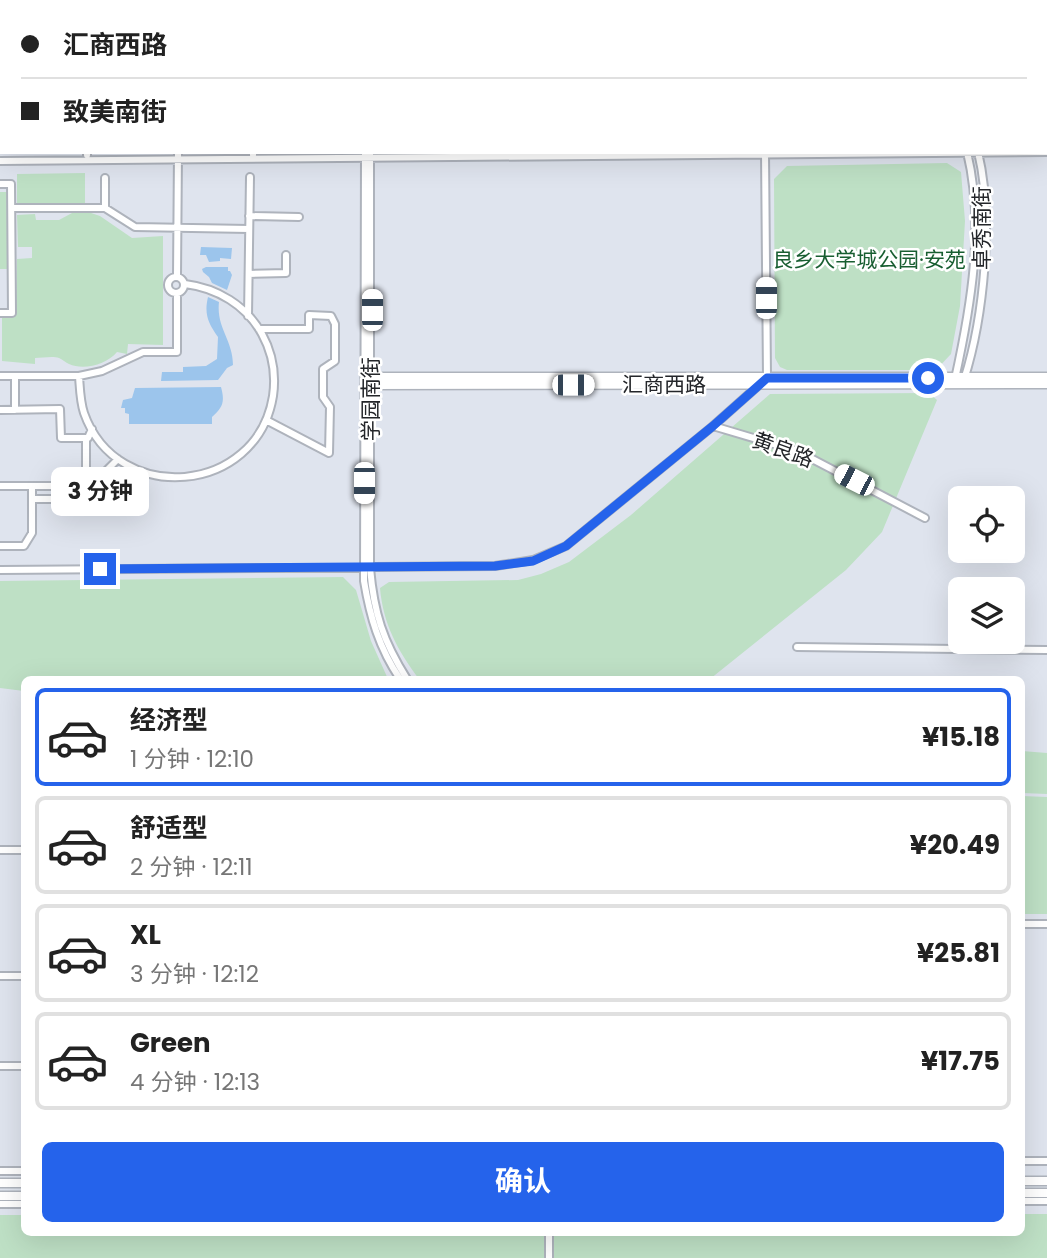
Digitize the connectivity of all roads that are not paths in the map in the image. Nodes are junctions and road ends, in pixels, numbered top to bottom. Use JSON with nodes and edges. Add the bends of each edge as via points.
{"nodes":[{"id":1,"x":540,"y":154,"type":"edge"},
{"id":2,"x":765,"y":154,"type":"edge"},
{"id":3,"x":967,"y":154,"type":"edge"},
{"id":4,"x":978,"y":154,"type":"edge"},
{"id":5,"x":178,"y":156,"type":"edge"},
{"id":6,"x":368,"y":156,"type":"edge"},
{"id":7,"x":0,"y":161,"type":"edge"},
{"id":8,"x":250,"y":177,"type":"dead end"},
{"id":9,"x":105,"y":178,"type":"dead end"},
{"id":10,"x":0,"y":184,"type":"edge"},
{"id":11,"x":12,"y":208,"type":"junction"},
{"id":12,"x":105,"y":208,"type":"junction"},
{"id":13,"x":249,"y":216,"type":"junction"},
{"id":14,"x":299,"y":217,"type":"dead end"},
{"id":15,"x":177,"y":228,"type":"junction"},
{"id":16,"x":249,"y":229,"type":"junction"},
{"id":17,"x":286,"y":255,"type":"dead end"},
{"id":18,"x":249,"y":274,"type":"junction"},
{"id":19,"x":177,"y":276,"type":"junction"},
{"id":20,"x":185,"y":284,"type":"junction"},
{"id":21,"x":177,"y":293,"type":"junction"},
{"id":22,"x":0,"y":313,"type":"edge"},
{"id":23,"x":248,"y":316,"type":"junction"},
{"id":24,"x":259,"y":329,"type":"junction"},
{"id":25,"x":0,"y":376,"type":"edge"},
{"id":26,"x":15,"y":376,"type":"junction"},
{"id":27,"x":79,"y":376,"type":"junction"},
{"id":28,"x":1047,"y":377,"type":"edge"},
{"id":29,"x":368,"y":381,"type":"junction"},
{"id":30,"x":764,"y":381,"type":"junction"},
{"id":31,"x":959,"y":381,"type":"junction"},
{"id":32,"x":1047,"y":384,"type":"edge"},
{"id":33,"x":0,"y":410,"type":"edge"},
{"id":34,"x":15,"y":410,"type":"junction"},
{"id":35,"x":266,"y":420,"type":"junction"},
{"id":36,"x":713,"y":426,"type":"junction"},
{"id":37,"x":92,"y":429,"type":"junction"},
{"id":38,"x":86,"y":438,"type":"junction"},
{"id":39,"x":118,"y":458,"type":"junction"},
{"id":40,"x":0,"y":486,"type":"edge"},
{"id":41,"x":32,"y":486,"type":"junction"},
{"id":42,"x":60,"y":486,"type":"junction"},
{"id":43,"x":32,"y":499,"type":"junction"},
{"id":44,"x":60,"y":499,"type":"junction"},
{"id":45,"x":80,"y":501,"type":"junction"},
{"id":46,"x":81,"y":512,"type":"dead end"},
{"id":47,"x":925,"y":518,"type":"dead end"},
{"id":48,"x":0,"y":546,"type":"edge"},
{"id":49,"x":367,"y":568,"type":"junction"},
{"id":50,"x":0,"y":570,"type":"edge"},
{"id":51,"x":797,"y":646,"type":"dead end"},
{"id":52,"x":1047,"y":650,"type":"edge"},
{"id":53,"x":398,"y":676,"type":"edge"},
{"id":54,"x":405,"y":676,"type":"edge"},
{"id":55,"x":0,"y":850,"type":"edge"},
{"id":56,"x":21,"y":850,"type":"edge"},
{"id":57,"x":1025,"y":924,"type":"edge"},
{"id":58,"x":1047,"y":924,"type":"edge"},
{"id":59,"x":0,"y":976,"type":"edge"},
{"id":60,"x":21,"y":976,"type":"edge"},
{"id":61,"x":0,"y":1066,"type":"edge"},
{"id":62,"x":21,"y":1066,"type":"edge"},
{"id":63,"x":1025,"y":1161,"type":"edge"},
{"id":64,"x":1047,"y":1161,"type":"edge"},
{"id":65,"x":0,"y":1171,"type":"edge"},
{"id":66,"x":21,"y":1171,"type":"edge"},
{"id":67,"x":1025,"y":1181,"type":"edge"},
{"id":68,"x":1047,"y":1181,"type":"edge"},
{"id":69,"x":0,"y":1183,"type":"edge"},
{"id":70,"x":21,"y":1183,"type":"edge"},
{"id":71,"x":1025,"y":1193,"type":"edge"},
{"id":72,"x":1047,"y":1193,"type":"edge"},
{"id":73,"x":0,"y":1196,"type":"edge"},
{"id":74,"x":21,"y":1196,"type":"edge"},
{"id":75,"x":1025,"y":1201,"type":"edge"},
{"id":76,"x":1047,"y":1201,"type":"edge"},
{"id":77,"x":0,"y":1204,"type":"edge"},
{"id":78,"x":21,"y":1204,"type":"edge"},
{"id":79,"x":549,"y":1236,"type":"edge"},
{"id":80,"x":549,"y":1258,"type":"edge"}],
"edges":[{"from":1,"to":6,"type":"street"},
{"from":2,"to":30,"type":"street"},
{"from":3,"to":31,"type":"street","name":"卓秀南街","via":[[973,176],[974,250]]},
{"from":4,"to":31,"type":"street","name":"卓秀南街","via":[[985,258],[976,328]]},
{"from":5,"to":6,"type":"street"},
{"from":5,"to":7,"type":"street"},
{"from":5,"to":15,"type":"street"},
{"from":6,"to":29,"type":"street","name":"学园南街"},
{"from":8,"to":13,"type":"street"},
{"from":9,"to":12,"type":"street"},
{"from":10,"to":11,"type":"street","via":[[12,184]]},
{"from":11,"to":12,"type":"street"},
{"from":11,"to":22,"type":"street","via":[[12,313]]},
{"from":12,"to":15,"type":"street","via":[[135,227]]},
{"from":13,"to":14,"type":"street"},
{"from":13,"to":16,"type":"street"},
{"from":15,"to":16,"type":"street"},
{"from":15,"to":19,"type":"street"},
{"from":16,"to":18,"type":"street"},
{"from":17,"to":18,"type":"street","via":[[286,273]]},
{"from":18,"to":23,"type":"street"},
{"from":19,"to":20,"type":"street"},
{"from":19,"to":21,"type":"street","via":[[168,284]]},
{"from":20,"to":21,"type":"street"},
{"from":20,"to":23,"type":"street","via":[[225,296]]},
{"from":21,"to":27,"type":"street","via":[[177,352],[143,352]]},
{"from":23,"to":24,"type":"street"},
{"from":24,"to":35,"type":"street","via":[[274,368]]},
{"from":24,"to":35,"type":"street","via":[[309,329],[309,315],[331,316],[335,324],[335,361],[323,369],[323,397],[330,407],[329,453]]},
{"from":25,"to":26,"type":"street"},
{"from":26,"to":27,"type":"street"},
{"from":26,"to":34,"type":"street"},
{"from":27,"to":37,"type":"street","via":[[82,403]]},
{"from":28,"to":31,"type":"main road","name":"汇商西路"},
{"from":29,"to":30,"type":"main road","name":"汇商西路"},
{"from":29,"to":49,"type":"street","name":"学园南街"},
{"from":30,"to":31,"type":"main road","name":"汇商西路"},
{"from":30,"to":36,"type":"street"},
{"from":31,"to":32,"type":"main road","name":"汇商西路"},
{"from":33,"to":34,"type":"street"},
{"from":34,"to":38,"type":"street","via":[[60,409],[61,438]]},
{"from":35,"to":39,"type":"street","via":[[236,458],[199,476],[157,476]]},
{"from":36,"to":47,"type":"street","name":"黄良路","via":[[797,451]]},
{"from":36,"to":49,"type":"street","via":[[566,546],[533,561]]},
{"from":37,"to":38,"type":"street"},
{"from":37,"to":39,"type":"street"},
{"from":38,"to":42,"type":"street","via":[[86,482],[60,482]]},
{"from":39,"to":45,"type":"street"},
{"from":40,"to":41,"type":"street"},
{"from":41,"to":42,"type":"street"},
{"from":41,"to":43,"type":"street"},
{"from":42,"to":44,"type":"street"},
{"from":43,"to":44,"type":"street"},
{"from":43,"to":48,"type":"street","via":[[28,540],[23,546]]},
{"from":44,"to":45,"type":"street"},
{"from":45,"to":46,"type":"street"},
{"from":49,"to":50,"type":"street"},
{"from":49,"to":53,"type":"street","name":"学园南街","via":[[372,622]]},
{"from":49,"to":54,"type":"street","name":"学园南街","via":[[377,620]]},
{"from":51,"to":52,"type":"street"},
{"from":55,"to":56,"type":"street"},
{"from":57,"to":58,"type":"street"},
{"from":59,"to":60,"type":"street"},
{"from":61,"to":62,"type":"street"},
{"from":63,"to":64,"type":"street"},
{"from":65,"to":66,"type":"street"},
{"from":67,"to":68,"type":"main road"},
{"from":69,"to":70,"type":"main road"},
{"from":71,"to":72,"type":"main road"},
{"from":73,"to":74,"type":"main road"},
{"from":75,"to":76,"type":"street"},
{"from":77,"to":78,"type":"street"},
{"from":79,"to":80,"type":"street"}]}
